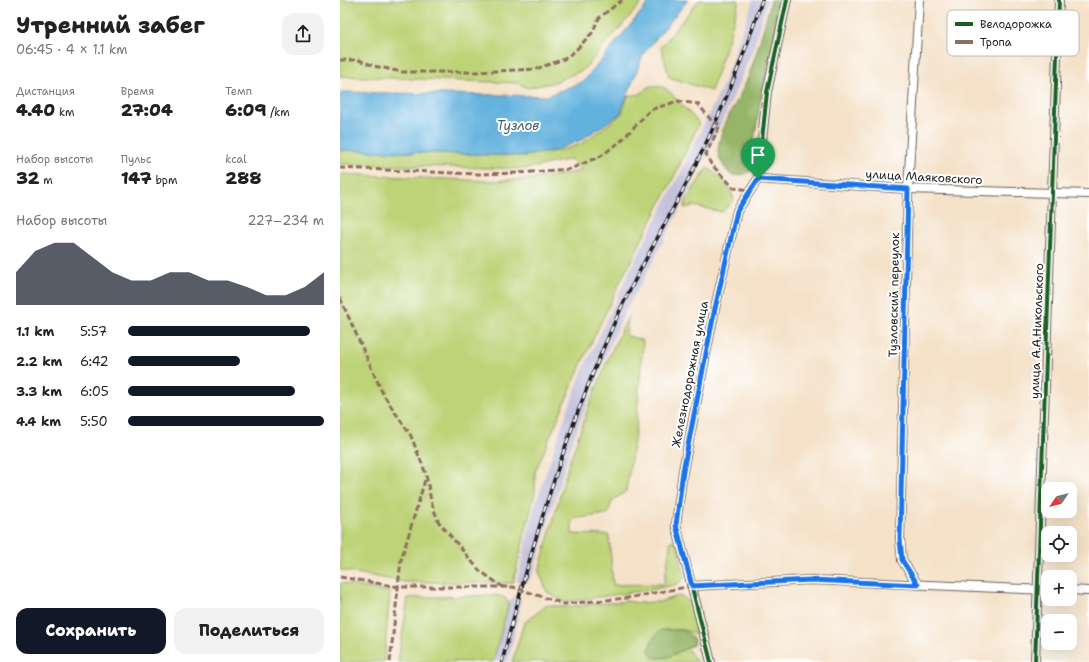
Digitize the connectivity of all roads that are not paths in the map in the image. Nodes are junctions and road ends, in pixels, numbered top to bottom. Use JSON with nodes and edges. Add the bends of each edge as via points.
{"nodes":[{"id":1,"x":787,"y":0,"type":"edge"},
{"id":2,"x":919,"y":0,"type":"edge"},
{"id":3,"x":1059,"y":0,"type":"edge"},
{"id":4,"x":1059,"y":10,"type":"edge"},
{"id":5,"x":1057,"y":56,"type":"edge"},
{"id":6,"x":758,"y":179,"type":"junction"},
{"id":7,"x":908,"y":189,"type":"junction"},
{"id":8,"x":1053,"y":194,"type":"junction"},
{"id":9,"x":1089,"y":194,"type":"edge"},
{"id":10,"x":918,"y":585,"type":"junction"},
{"id":11,"x":692,"y":586,"type":"junction"},
{"id":12,"x":1036,"y":589,"type":"junction"},
{"id":13,"x":1041,"y":589,"type":"edge"},
{"id":14,"x":1077,"y":590,"type":"edge"},
{"id":15,"x":1089,"y":591,"type":"edge"},
{"id":16,"x":711,"y":662,"type":"edge"},
{"id":17,"x":1035,"y":662,"type":"edge"}],
"edges":[{"from":1,"to":6,"type":"street","name":"Железнодорожная улица","via":[[767,92]]},
{"from":2,"to":7,"type":"street","name":"Тузловский переулок"},
{"from":3,"to":4,"type":"street","name":"улица А.А.Никольского"},
{"from":5,"to":8,"type":"street","name":"улица А.А.Никольского"},
{"from":6,"to":7,"type":"street","name":"улица Маяковского"},
{"from":6,"to":11,"type":"street","name":"Железнодорожная улица","via":[[737,211],[683,471],[676,525]]},
{"from":7,"to":8,"type":"street","name":"улица Маяковского"},
{"from":7,"to":10,"type":"street","name":"Тузловский переулок","via":[[900,539],[902,560]]},
{"from":8,"to":9,"type":"street","name":"улица Маяковского"},
{"from":8,"to":12,"type":"street","name":"улица А.А.Никольского"},
{"from":10,"to":11,"type":"street","via":[[811,580]]},
{"from":10,"to":12,"type":"street"},
{"from":11,"to":16,"type":"street","name":"Железнодорожная улица"},
{"from":12,"to":13,"type":"street"},
{"from":12,"to":17,"type":"street","name":"улица А.А.Никольского"},
{"from":14,"to":15,"type":"street"}]}
